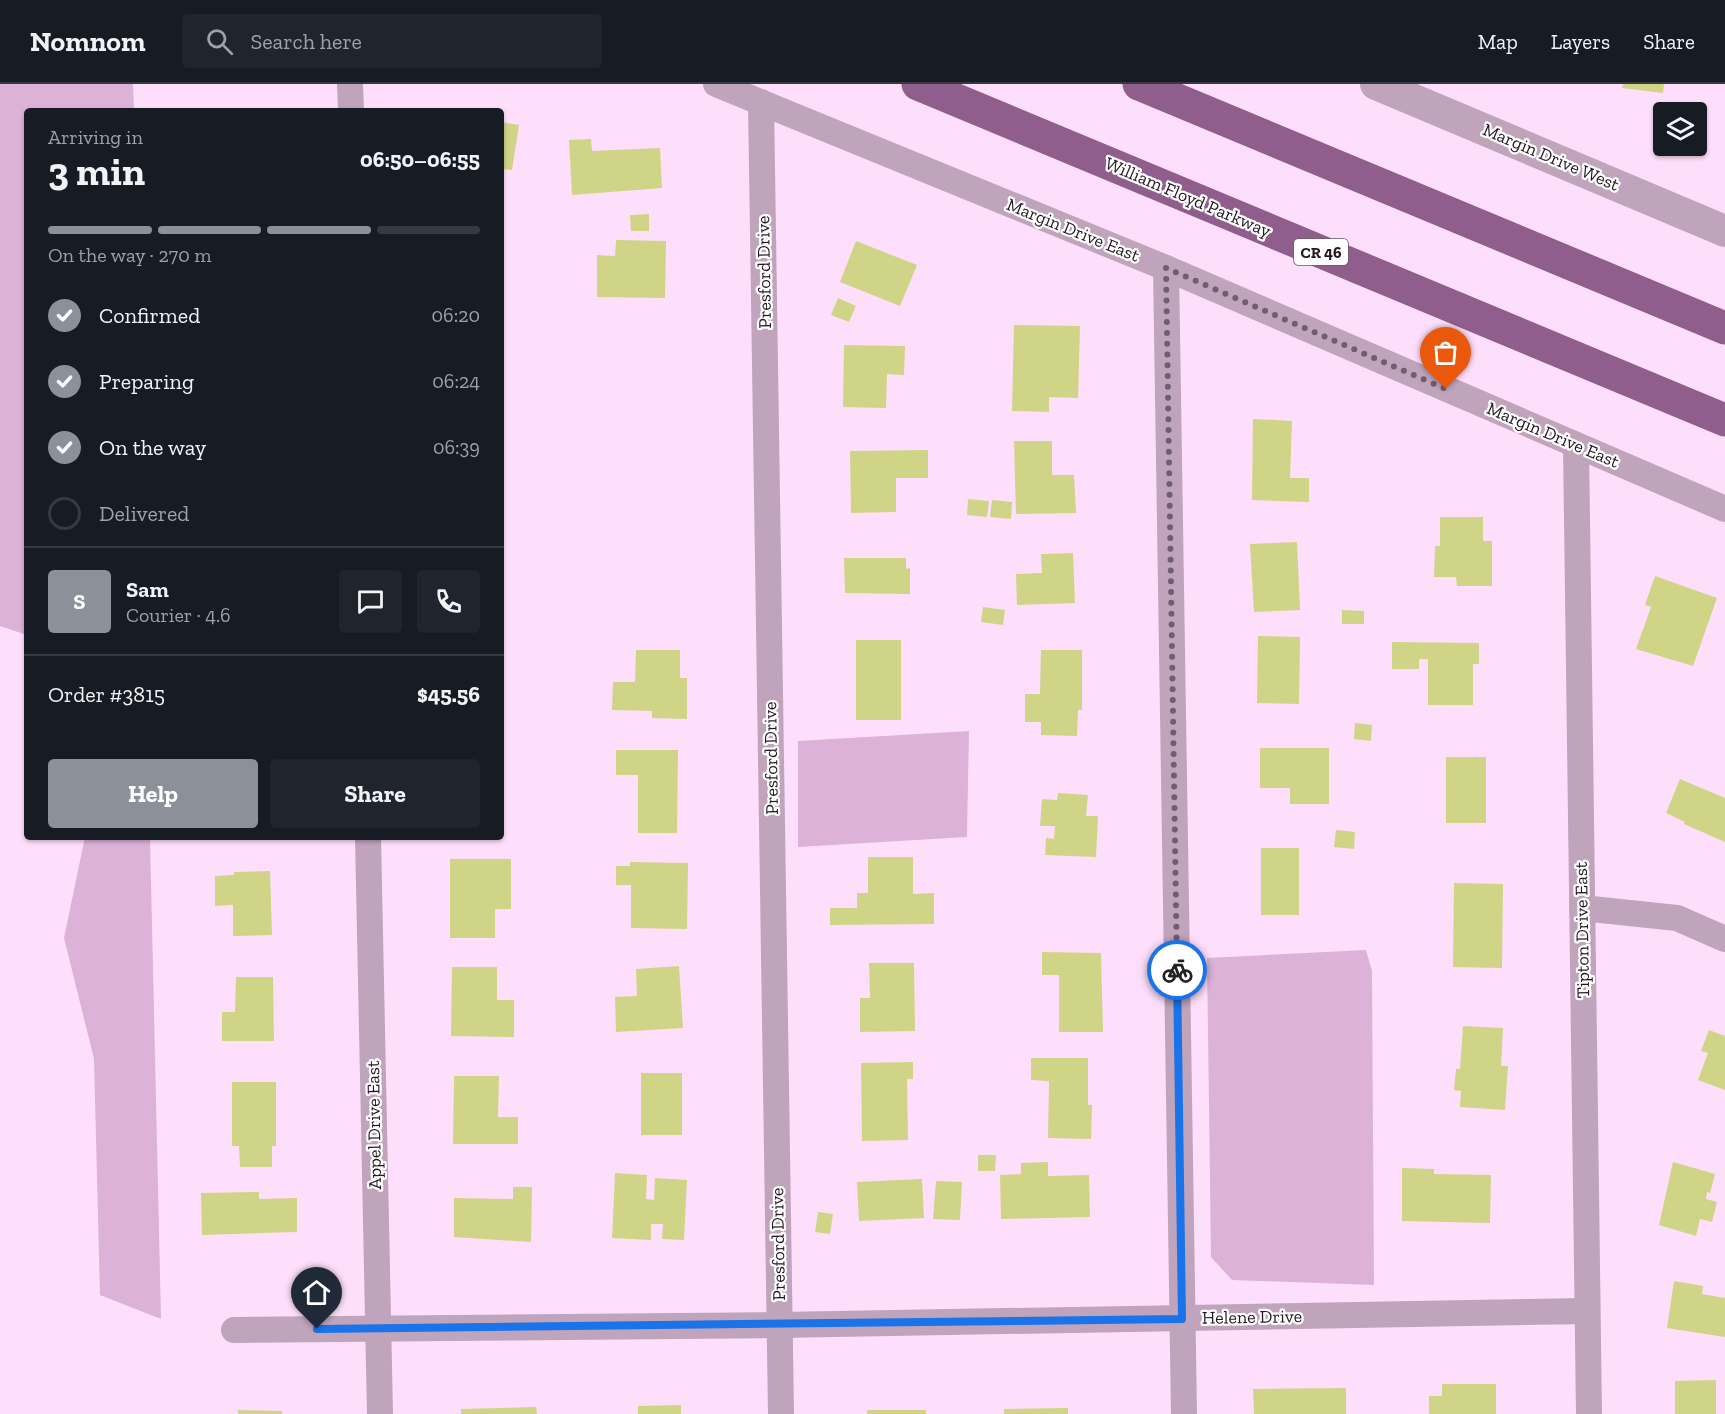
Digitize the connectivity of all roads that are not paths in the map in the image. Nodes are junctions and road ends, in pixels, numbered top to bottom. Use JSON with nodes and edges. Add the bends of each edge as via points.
{"nodes":[{"id":1,"x":350,"y":84,"type":"edge"},
{"id":2,"x":716,"y":84,"type":"edge"},
{"id":3,"x":918,"y":84,"type":"edge"},
{"id":4,"x":1139,"y":84,"type":"edge"},
{"id":5,"x":1376,"y":84,"type":"edge"},
{"id":6,"x":761,"y":102,"type":"junction"},
{"id":7,"x":351,"y":108,"type":"edge"},
{"id":8,"x":1725,"y":231,"type":"edge"},
{"id":9,"x":1166,"y":268,"type":"junction"},
{"id":10,"x":1725,"y":328,"type":"edge"},
{"id":11,"x":1725,"y":420,"type":"edge"},
{"id":12,"x":1576,"y":445,"type":"junction"},
{"id":13,"x":1725,"y":509,"type":"edge"},
{"id":14,"x":368,"y":840,"type":"edge"},
{"id":15,"x":1582,"y":908,"type":"junction"},
{"id":16,"x":1725,"y":939,"type":"edge"},
{"id":17,"x":1587,"y":1311,"type":"junction"},
{"id":18,"x":1182,"y":1319,"type":"junction"},
{"id":19,"x":779,"y":1325,"type":"junction"},
{"id":20,"x":379,"y":1329,"type":"junction"},
{"id":21,"x":234,"y":1330,"type":"dead end"},
{"id":22,"x":380,"y":1414,"type":"edge"},
{"id":23,"x":781,"y":1414,"type":"edge"},
{"id":24,"x":1184,"y":1414,"type":"edge"},
{"id":25,"x":1589,"y":1414,"type":"edge"}],
"edges":[{"from":1,"to":7,"type":"street"},
{"from":2,"to":6,"type":"street","name":"Margin Drive East"},
{"from":3,"to":11,"type":"highway","name":"William Floyd Parkway","number":"CR 46"},
{"from":4,"to":10,"type":"highway"},
{"from":5,"to":8,"type":"street","name":"Margin Drive West"},
{"from":6,"to":9,"type":"street","name":"Margin Drive East"},
{"from":6,"to":19,"type":"street","name":"Presford Drive"},
{"from":9,"to":12,"type":"street","name":"Margin Drive East"},
{"from":9,"to":18,"type":"street"},
{"from":12,"to":13,"type":"street","name":"Margin Drive East"},
{"from":12,"to":15,"type":"street","name":"Tipton Drive East"},
{"from":14,"to":20,"type":"street","name":"Appel Drive East"},
{"from":15,"to":16,"type":"street","via":[[1677,918]]},
{"from":15,"to":17,"type":"street","name":"Tipton Drive East"},
{"from":17,"to":18,"type":"street","name":"Helene Drive"},
{"from":17,"to":25,"type":"street","name":"Tipton Drive East"},
{"from":18,"to":19,"type":"street","name":"Helene Drive"},
{"from":18,"to":24,"type":"street"},
{"from":19,"to":20,"type":"street","name":"Helene Drive"},
{"from":19,"to":23,"type":"street","name":"Presford Drive"},
{"from":20,"to":21,"type":"street","name":"Helene Drive"},
{"from":20,"to":22,"type":"street","name":"Appel Drive East"}]}
